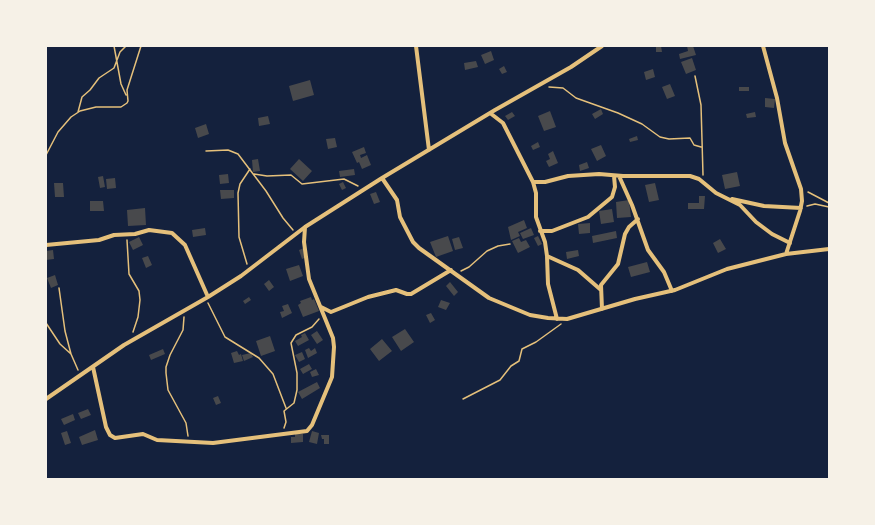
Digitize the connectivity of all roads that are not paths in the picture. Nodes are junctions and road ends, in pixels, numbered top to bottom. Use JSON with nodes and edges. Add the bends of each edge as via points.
{"nodes":[{"id":1,"x":416,"y":46,"type":"edge"},
{"id":2,"x":602,"y":46,"type":"edge"},
{"id":3,"x":763,"y":46,"type":"edge"},
{"id":4,"x":490,"y":113,"type":"junction"},
{"id":5,"x":429,"y":150,"type":"junction"},
{"id":6,"x":617,"y":176,"type":"junction"},
{"id":7,"x":382,"y":178,"type":"junction"},
{"id":8,"x":533,"y":182,"type":"junction"},
{"id":9,"x":730,"y":199,"type":"junction"},
{"id":10,"x":800,"y":208,"type":"junction"},
{"id":11,"x":638,"y":220,"type":"junction"},
{"id":12,"x":306,"y":228,"type":"junction"},
{"id":13,"x":540,"y":231,"type":"junction"},
{"id":14,"x":790,"y":243,"type":"junction"},
{"id":15,"x":46,"y":245,"type":"edge"},
{"id":16,"x":829,"y":249,"type":"edge"},
{"id":17,"x":786,"y":254,"type":"junction"},
{"id":18,"x":547,"y":256,"type":"junction"},
{"id":19,"x":450,"y":270,"type":"junction"},
{"id":20,"x":601,"y":290,"type":"junction"},
{"id":21,"x":672,"y":290,"type":"junction"},
{"id":22,"x":207,"y":298,"type":"junction"},
{"id":23,"x":321,"y":307,"type":"junction"},
{"id":24,"x":602,"y":309,"type":"junction"},
{"id":25,"x":557,"y":319,"type":"junction"},
{"id":26,"x":93,"y":367,"type":"junction"},
{"id":27,"x":46,"y":399,"type":"edge"}],
"edges":[{"from":1,"to":5,"type":"street"},
{"from":2,"to":4,"type":"street","via":[[571,67]]},
{"from":3,"to":10,"type":"street","via":[[777,98],[785,143],[800,185]]},
{"from":4,"to":5,"type":"street"},
{"from":4,"to":8,"type":"street","via":[[503,123]]},
{"from":5,"to":7,"type":"street"},
{"from":6,"to":8,"type":"street","via":[[568,176],[545,182]]},
{"from":6,"to":9,"type":"street","via":[[690,176],[702,180],[716,193]]},
{"from":6,"to":11,"type":"street"},
{"from":6,"to":13,"type":"street","via":[[612,197],[588,217],[552,231]]},
{"from":7,"to":12,"type":"street"},
{"from":7,"to":19,"type":"street","via":[[397,200],[399,214],[413,242]]},
{"from":8,"to":13,"type":"street"},
{"from":9,"to":10,"type":"street","via":[[764,206]]},
{"from":9,"to":14,"type":"street","via":[[772,234]]},
{"from":10,"to":14,"type":"street"},
{"from":11,"to":20,"type":"street","via":[[629,227],[618,264],[603,281]]},
{"from":11,"to":21,"type":"street","via":[[648,250],[664,272]]},
{"from":12,"to":22,"type":"street"},
{"from":12,"to":23,"type":"street","via":[[309,279]]},
{"from":13,"to":18,"type":"street"},
{"from":14,"to":17,"type":"street"},
{"from":15,"to":22,"type":"street","via":[[77,240],[99,240],[114,235],[152,230],[165,231],[179,238],[185,245],[198,270]]},
{"from":16,"to":17,"type":"street"},
{"from":17,"to":21,"type":"street","via":[[727,269]]},
{"from":18,"to":20,"type":"street","via":[[578,270]]},
{"from":18,"to":25,"type":"street","via":[[548,284]]},
{"from":19,"to":23,"type":"street","via":[[411,294],[396,290],[368,297],[331,312]]},
{"from":19,"to":25,"type":"street","via":[[496,302],[530,315]]},
{"from":20,"to":24,"type":"street"},
{"from":21,"to":24,"type":"street"},
{"from":22,"to":26,"type":"street","via":[[130,342]]},
{"from":23,"to":26,"type":"street","via":[[334,343],[332,377],[307,431],[213,443],[154,440],[143,434],[112,437],[104,419]]},
{"from":24,"to":25,"type":"street","via":[[567,320]]},
{"from":26,"to":27,"type":"street"}]}
